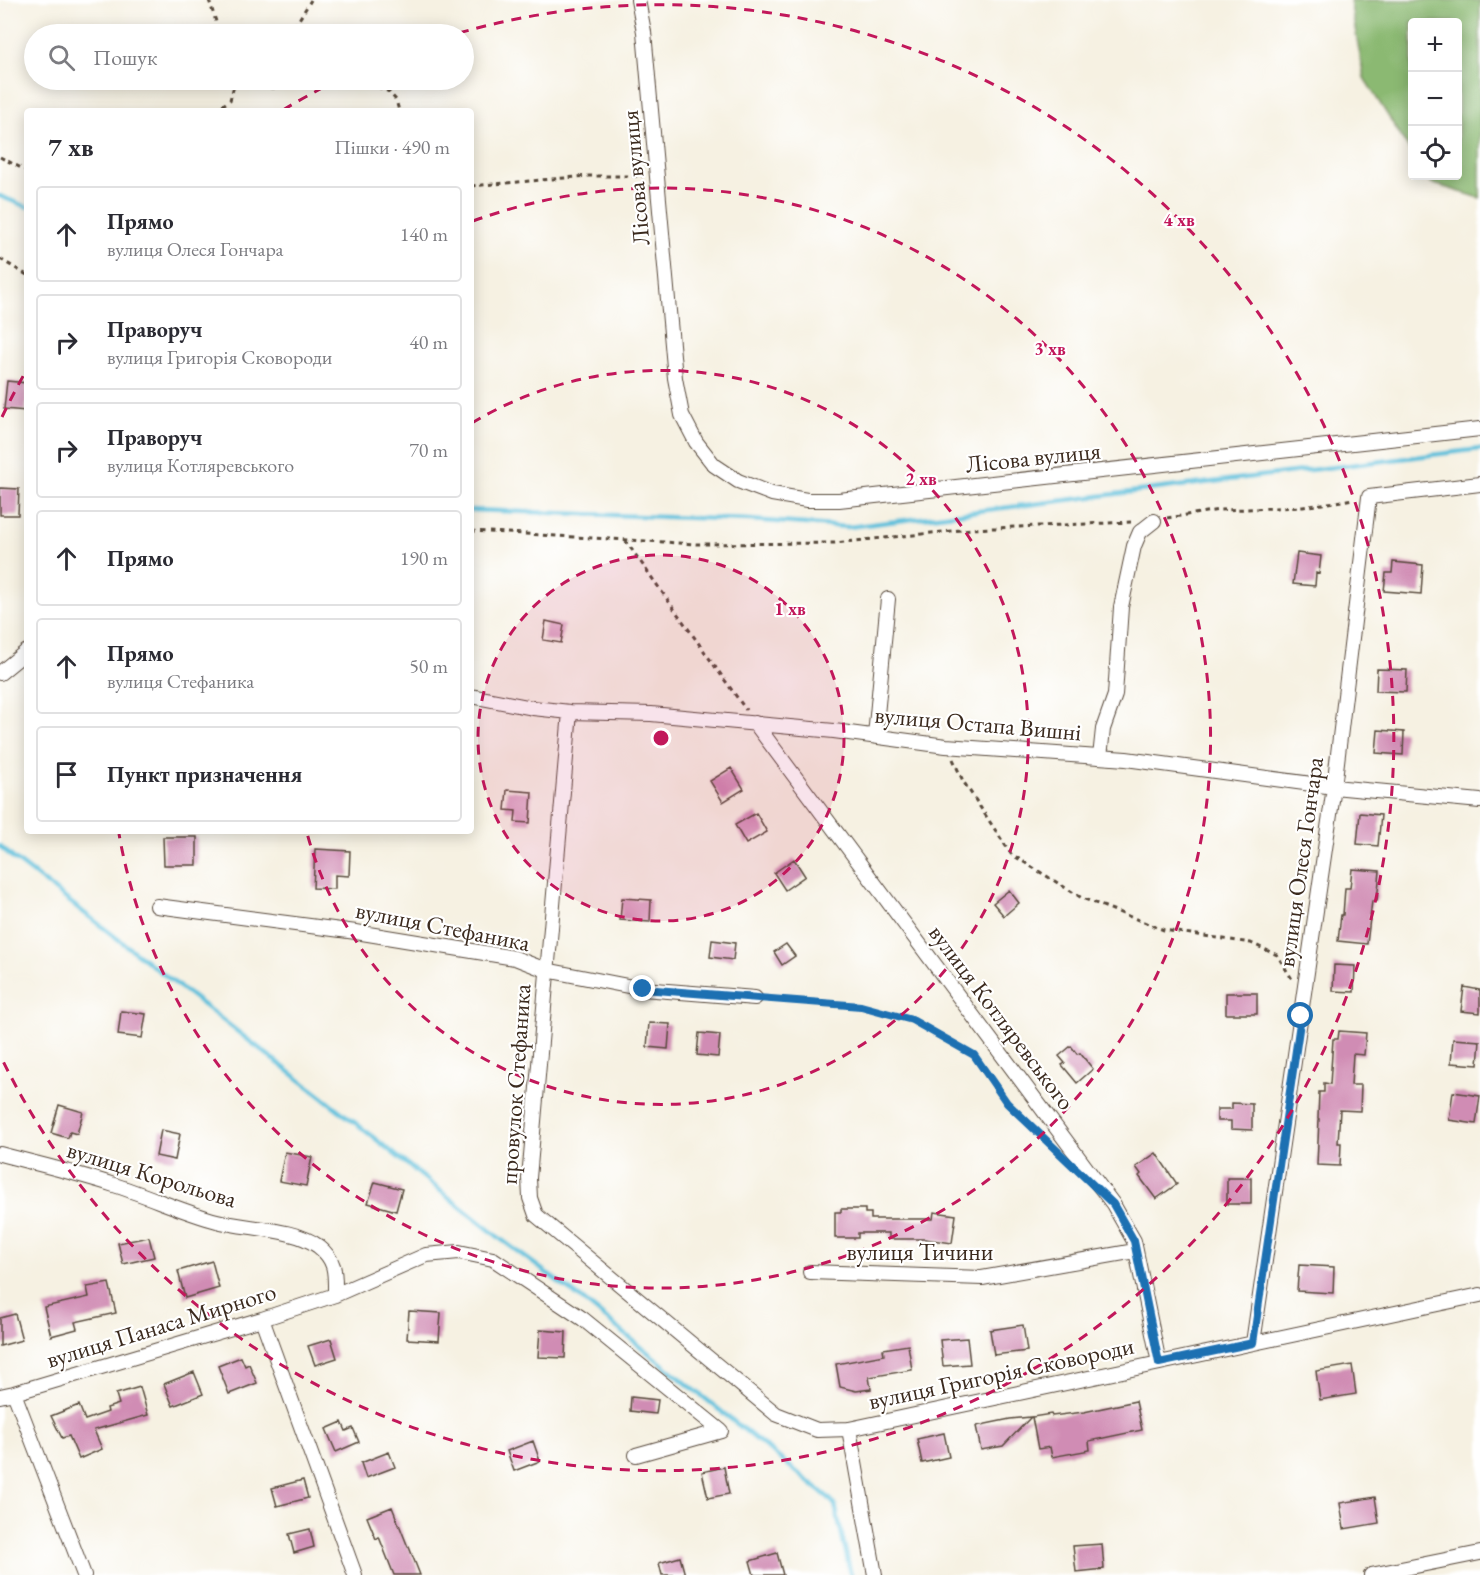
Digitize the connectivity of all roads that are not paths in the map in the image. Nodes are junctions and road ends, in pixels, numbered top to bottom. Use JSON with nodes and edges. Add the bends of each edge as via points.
{"nodes":[{"id":1,"x":638,"y":0,"type":"edge"},
{"id":2,"x":1480,"y":429,"type":"edge"},
{"id":3,"x":1480,"y":484,"type":"edge"},
{"id":4,"x":1154,"y":520,"type":"road end"},
{"id":5,"x":888,"y":598,"type":"dead end"},
{"id":6,"x":24,"y":653,"type":"edge"},
{"id":7,"x":0,"y":673,"type":"edge"},
{"id":8,"x":474,"y":697,"type":"edge"},
{"id":9,"x":570,"y":712,"type":"junction"},
{"id":10,"x":755,"y":723,"type":"junction"},
{"id":11,"x":875,"y":736,"type":"junction"},
{"id":12,"x":1100,"y":757,"type":"junction"},
{"id":13,"x":1334,"y":787,"type":"junction"},
{"id":14,"x":1480,"y":801,"type":"edge"},
{"id":15,"x":157,"y":906,"type":"dead end"},
{"id":16,"x":546,"y":970,"type":"junction"},
{"id":17,"x":755,"y":998,"type":"road end"},
{"id":18,"x":0,"y":1154,"type":"edge"},
{"id":19,"x":1136,"y":1251,"type":"junction"},
{"id":20,"x":810,"y":1272,"type":"dead end"},
{"id":21,"x":336,"y":1295,"type":"junction"},
{"id":22,"x":1480,"y":1295,"type":"edge"},
{"id":23,"x":262,"y":1319,"type":"junction"},
{"id":24,"x":1253,"y":1343,"type":"junction"},
{"id":25,"x":1159,"y":1363,"type":"junction"},
{"id":26,"x":14,"y":1394,"type":"junction"},
{"id":27,"x":0,"y":1396,"type":"edge"},
{"id":28,"x":849,"y":1429,"type":"junction"},
{"id":29,"x":636,"y":1455,"type":"dead end"},
{"id":30,"x":1480,"y":1553,"type":"edge"},
{"id":31,"x":84,"y":1575,"type":"edge"},
{"id":32,"x":355,"y":1575,"type":"edge"},
{"id":33,"x":875,"y":1575,"type":"edge"},
{"id":34,"x":1371,"y":1575,"type":"edge"}],
"edges":[{"from":1,"to":2,"type":"street","name":"Лісова вулиця","via":[[645,32],[675,378],[682,415],[714,465],[738,480],[772,494],[839,500]]},
{"from":3,"to":13,"type":"street","name":"вулиця Олеся Гончара","via":[[1369,496]]},
{"from":4,"to":12,"type":"street","via":[[1140,532],[1134,546],[1121,608],[1115,695],[1103,729]]},
{"from":5,"to":11,"type":"street"},
{"from":6,"to":7,"type":"street"},
{"from":8,"to":9,"type":"street","name":"вулиця Остапа Вишні"},
{"from":9,"to":10,"type":"street","name":"вулиця Остапа Вишні"},
{"from":9,"to":16,"type":"street","name":"провулок Стефаника"},
{"from":10,"to":11,"type":"street","name":"вулиця Остапа Вишні"},
{"from":10,"to":19,"type":"street","name":"вулиця Котляревського","via":[[1113,1204]]},
{"from":11,"to":12,"type":"street","name":"вулиця Остапа Вишні","via":[[946,746]]},
{"from":12,"to":13,"type":"street","name":"вулиця Остапа Вишні"},
{"from":13,"to":14,"type":"street","name":"вулиця Остапа Вишні"},
{"from":13,"to":24,"type":"street","name":"вулиця Олеся Гончара"},
{"from":15,"to":16,"type":"street","name":"вулиця Стефаника","via":[[378,935],[515,958]]},
{"from":16,"to":17,"type":"street","name":"вулиця Стефаника","via":[[643,989]]},
{"from":16,"to":28,"type":"street","name":"провулок Стефаника","via":[[529,1178],[536,1215],[776,1414],[817,1430]]},
{"from":18,"to":21,"type":"street","name":"вулиця Корольова","via":[[114,1185],[218,1221],[298,1237],[329,1256],[335,1271]]},
{"from":19,"to":20,"type":"street","name":"вулиця Тичини","via":[[982,1278]]},
{"from":19,"to":25,"type":"street","name":"вулиця Котляревського"},
{"from":21,"to":23,"type":"street","name":"вулиця Панаса Мирного"},
{"from":21,"to":29,"type":"street","via":[[426,1255],[459,1252],[493,1259],[583,1319],[721,1431]]},
{"from":22,"to":24,"type":"street","name":"вулиця Григорія Сковороди"},
{"from":23,"to":26,"type":"street","name":"вулиця Панаса Мирного"},
{"from":23,"to":32,"type":"street"},
{"from":24,"to":25,"type":"street","name":"вулиця Григорія Сковороди"},
{"from":25,"to":28,"type":"street","name":"вулиця Григорія Сковороди"},
{"from":26,"to":27,"type":"street","name":"вулиця Панаса Мирного"},
{"from":26,"to":31,"type":"street"},
{"from":28,"to":33,"type":"street"},
{"from":30,"to":34,"type":"street"}]}
